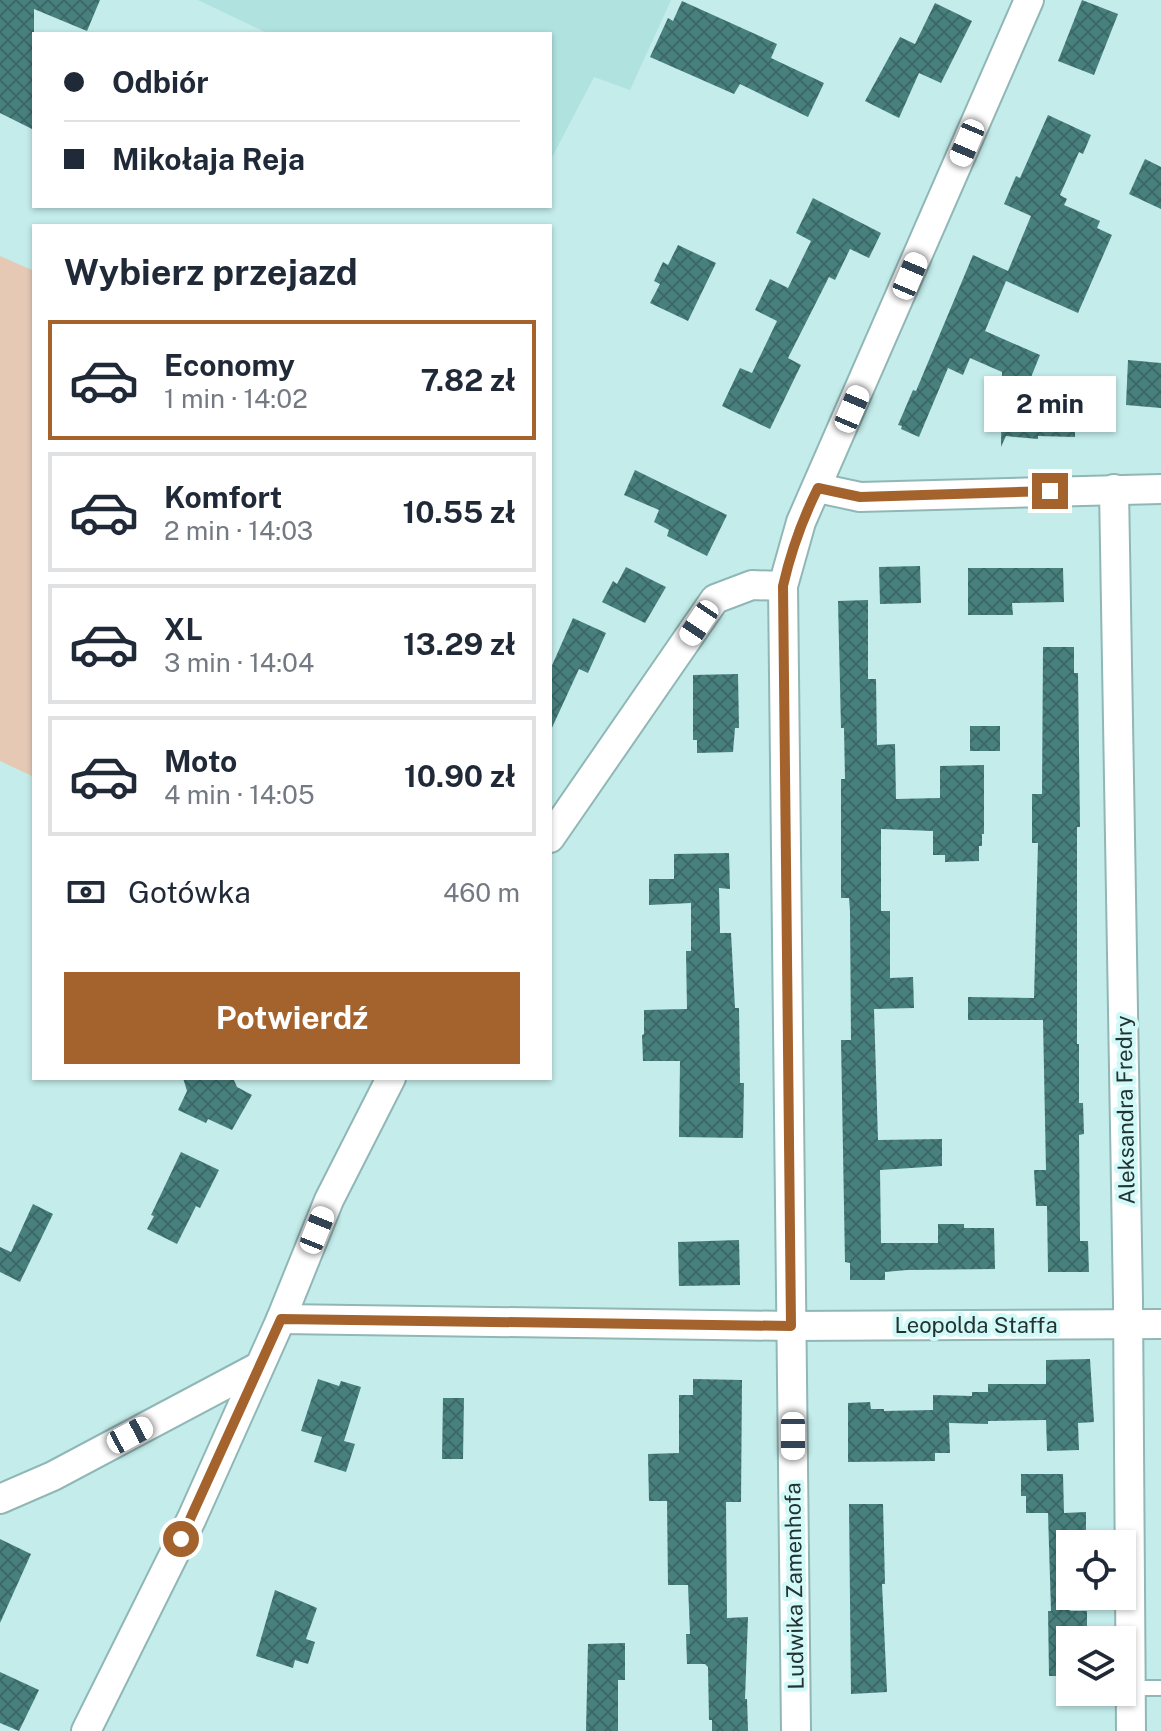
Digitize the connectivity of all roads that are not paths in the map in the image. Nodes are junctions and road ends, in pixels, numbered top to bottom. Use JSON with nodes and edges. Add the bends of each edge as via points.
{"nodes":[{"id":1,"x":1029,"y":0,"type":"edge"},
{"id":2,"x":818,"y":488,"type":"junction"},
{"id":3,"x":1114,"y":489,"type":"junction"},
{"id":4,"x":1161,"y":489,"type":"edge"},
{"id":5,"x":783,"y":586,"type":"junction"},
{"id":6,"x":552,"y":835,"type":"edge"},
{"id":7,"x":390,"y":1080,"type":"edge"},
{"id":8,"x":281,"y":1319,"type":"junction"},
{"id":9,"x":1128,"y":1324,"type":"junction"},
{"id":10,"x":1161,"y":1324,"type":"edge"},
{"id":11,"x":791,"y":1326,"type":"junction"},
{"id":12,"x":258,"y":1367,"type":"junction"},
{"id":13,"x":0,"y":1499,"type":"edge"},
{"id":14,"x":1130,"y":1626,"type":"edge"},
{"id":15,"x":1136,"y":1688,"type":"edge"},
{"id":16,"x":1161,"y":1688,"type":"edge"},
{"id":17,"x":1130,"y":1706,"type":"edge"},
{"id":18,"x":86,"y":1731,"type":"edge"},
{"id":19,"x":796,"y":1731,"type":"edge"},
{"id":20,"x":1131,"y":1731,"type":"edge"}],
"edges":[{"from":1,"to":2,"type":"street","name":"Ludwika Zamenhofa"},
{"from":2,"to":3,"type":"street","via":[[860,497]]},
{"from":2,"to":5,"type":"street","name":"Ludwika Zamenhofa","via":[[790,552]]},
{"from":3,"to":4,"type":"street"},
{"from":3,"to":9,"type":"street","name":"Aleksandra Fredry"},
{"from":5,"to":6,"type":"street","via":[[752,585],[715,599]]},
{"from":5,"to":11,"type":"street","name":"Ludwika Zamenhofa"},
{"from":7,"to":8,"type":"street","via":[[329,1200]]},
{"from":8,"to":11,"type":"street","name":"Leopolda Staffa"},
{"from":8,"to":12,"type":"street"},
{"from":9,"to":10,"type":"street","name":"Leopolda Staffa"},
{"from":9,"to":11,"type":"street","name":"Leopolda Staffa"},
{"from":9,"to":14,"type":"street","name":"Aleksandra Fredry"},
{"from":11,"to":19,"type":"street","name":"Ludwika Zamenhofa"},
{"from":12,"to":13,"type":"street"},
{"from":12,"to":18,"type":"street","via":[[192,1518]]},
{"from":15,"to":16,"type":"lane"},
{"from":17,"to":20,"type":"street","name":"Aleksandra Fredry"}]}
